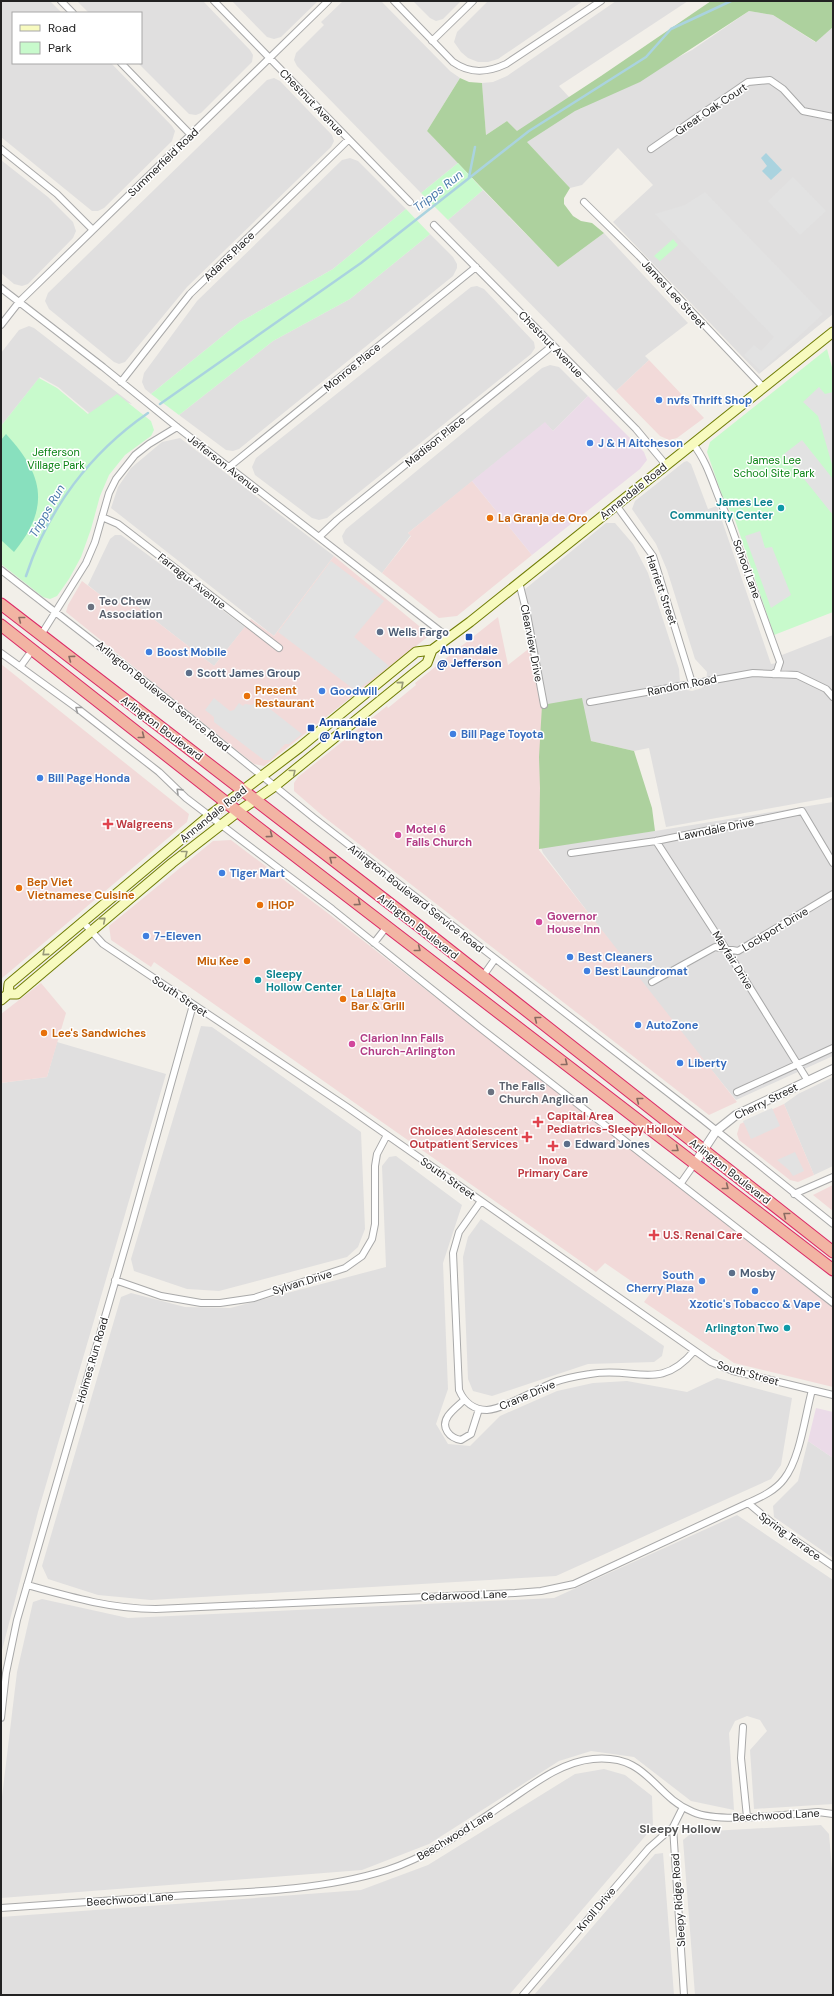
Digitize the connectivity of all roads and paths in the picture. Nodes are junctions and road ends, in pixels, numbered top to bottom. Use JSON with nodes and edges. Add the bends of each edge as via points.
{"nodes":[{"id":1,"x":61,"y":1,"type":"edge"},
{"id":2,"x":214,"y":1,"type":"edge"},
{"id":3,"x":328,"y":1,"type":"edge"},
{"id":4,"x":394,"y":1,"type":"edge"},
{"id":5,"x":473,"y":1,"type":"edge"},
{"id":6,"x":601,"y":1,"type":"edge"},
{"id":7,"x":72,"y":12,"type":"edge"},
{"id":8,"x":432,"y":41,"type":"junction"},
{"id":9,"x":269,"y":58,"type":"junction"},
{"id":10,"x":122,"y":64,"type":"edge"},
{"id":11,"x":833,"y":117,"type":"edge"},
{"id":12,"x":191,"y":135,"type":"junction"},
{"id":13,"x":348,"y":140,"type":"junction"},
{"id":14,"x":1,"y":149,"type":"edge"},
{"id":15,"x":651,"y":149,"type":"dead end"},
{"id":16,"x":410,"y":202,"type":"dead end"},
{"id":17,"x":584,"y":202,"type":"dead end"},
{"id":18,"x":434,"y":225,"type":"dead end"},
{"id":19,"x":93,"y":230,"type":"junction"},
{"id":20,"x":476,"y":268,"type":"junction"},
{"id":21,"x":1,"y":288,"type":"edge"},
{"id":22,"x":19,"y":302,"type":"junction"},
{"id":23,"x":1,"y":325,"type":"edge"},
{"id":24,"x":833,"y":332,"type":"edge"},
{"id":25,"x":552,"y":346,"type":"junction"},
{"id":26,"x":121,"y":382,"type":"junction"},
{"id":27,"x":763,"y":387,"type":"junction"},
{"id":28,"x":176,"y":427,"type":"junction"},
{"id":29,"x":693,"y":444,"type":"junction"},
{"id":30,"x":666,"y":465,"type":"junction"},
{"id":31,"x":229,"y":467,"type":"junction"},
{"id":32,"x":616,"y":505,"type":"junction"},
{"id":33,"x":102,"y":517,"type":"junction"},
{"id":34,"x":319,"y":537,"type":"junction"},
{"id":35,"x":1,"y":570,"type":"edge"},
{"id":36,"x":519,"y":582,"type":"junction"},
{"id":37,"x":1,"y":604,"type":"edge"},
{"id":38,"x":56,"y":613,"type":"junction"},
{"id":39,"x":1,"y":625,"type":"edge"},
{"id":40,"x":41,"y":635,"type":"junction"},
{"id":41,"x":17,"y":637,"type":"junction"},
{"id":42,"x":449,"y":638,"type":"junction"},
{"id":43,"x":58,"y":648,"type":"junction"},
{"id":44,"x":279,"y":648,"type":"dead end"},
{"id":45,"x":33,"y":649,"type":"junction"},
{"id":46,"x":432,"y":650,"type":"junction"},
{"id":47,"x":1,"y":653,"type":"edge"},
{"id":48,"x":20,"y":667,"type":"junction"},
{"id":49,"x":773,"y":674,"type":"junction"},
{"id":50,"x":692,"y":683,"type":"junction"},
{"id":51,"x":833,"y":697,"type":"edge"},
{"id":52,"x":590,"y":702,"type":"dead end"},
{"id":53,"x":544,"y":705,"type":"dead end"},
{"id":54,"x":262,"y":776,"type":"junction"},
{"id":55,"x":275,"y":786,"type":"junction"},
{"id":56,"x":242,"y":789,"type":"junction"},
{"id":57,"x":255,"y":799,"type":"junction"},
{"id":58,"x":227,"y":802,"type":"junction"},
{"id":59,"x":239,"y":811,"type":"junction"},
{"id":60,"x":209,"y":816,"type":"junction"},
{"id":61,"x":221,"y":825,"type":"junction"},
{"id":62,"x":656,"y":841,"type":"junction"},
{"id":63,"x":571,"y":853,"type":"dead end"},
{"id":64,"x":833,"y":863,"type":"edge"},
{"id":65,"x":833,"y":894,"type":"edge"},
{"id":66,"x":82,"y":921,"type":"junction"},
{"id":67,"x":388,"y":925,"type":"junction"},
{"id":68,"x":90,"y":931,"type":"junction"},
{"id":69,"x":374,"y":943,"type":"junction"},
{"id":70,"x":726,"y":949,"type":"junction"},
{"id":71,"x":495,"y":959,"type":"junction"},
{"id":72,"x":483,"y":976,"type":"junction"},
{"id":73,"x":652,"y":982,"type":"dead end"},
{"id":74,"x":5,"y":997,"type":"edge"},
{"id":75,"x":193,"y":1005,"type":"junction"},
{"id":76,"x":833,"y":1048,"type":"edge"},
{"id":77,"x":798,"y":1064,"type":"junction"},
{"id":78,"x":833,"y":1069,"type":"edge"},
{"id":79,"x":808,"y":1081,"type":"junction"},
{"id":80,"x":738,"y":1092,"type":"dead end"},
{"id":81,"x":716,"y":1131,"type":"junction"},
{"id":82,"x":388,"y":1135,"type":"junction"},
{"id":83,"x":702,"y":1150,"type":"junction"},
{"id":84,"x":695,"y":1163,"type":"junction"},
{"id":85,"x":833,"y":1177,"type":"edge"},
{"id":86,"x":681,"y":1183,"type":"junction"},
{"id":87,"x":794,"y":1194,"type":"junction"},
{"id":88,"x":481,"y":1201,"type":"junction"},
{"id":89,"x":833,"y":1224,"type":"edge"},
{"id":90,"x":833,"y":1252,"type":"edge"},
{"id":91,"x":833,"y":1270,"type":"edge"},
{"id":92,"x":115,"y":1280,"type":"junction"},
{"id":93,"x":833,"y":1303,"type":"edge"},
{"id":94,"x":694,"y":1351,"type":"junction"},
{"id":95,"x":812,"y":1390,"type":"junction"},
{"id":96,"x":833,"y":1395,"type":"edge"},
{"id":97,"x":464,"y":1400,"type":"junction"},
{"id":98,"x":479,"y":1409,"type":"junction"},
{"id":99,"x":748,"y":1504,"type":"junction"},
{"id":100,"x":833,"y":1566,"type":"edge"},
{"id":101,"x":27,"y":1585,"type":"junction"},
{"id":102,"x":1,"y":1718,"type":"edge"},
{"id":103,"x":743,"y":1727,"type":"dead end"},
{"id":104,"x":683,"y":1807,"type":"junction"},
{"id":105,"x":833,"y":1814,"type":"edge"},
{"id":106,"x":747,"y":1816,"type":"junction"},
{"id":107,"x":673,"y":1827,"type":"junction"},
{"id":108,"x":1,"y":1908,"type":"edge"},
{"id":109,"x":523,"y":1995,"type":"edge"},
{"id":110,"x":684,"y":1995,"type":"edge"}],
"edges":[{"from":1,"to":7,"type":"street"},
{"from":2,"to":9,"type":"street","name":"Chestnut Avenue"},
{"from":3,"to":9,"type":"street","name":"Summerfield Road"},
{"from":4,"to":8,"type":"street"},
{"from":5,"to":8,"type":"street"},
{"from":6,"to":8,"type":"street","via":[[506,64],[486,71],[476,72],[460,67]]},
{"from":9,"to":12,"type":"street","name":"Summerfield Road"},
{"from":9,"to":13,"type":"street","name":"Chestnut Avenue"},
{"from":10,"to":12,"type":"street"},
{"from":11,"to":15,"type":"street","name":"Great Oak Court","via":[[803,111],[783,89],[770,80],[748,82]]},
{"from":12,"to":19,"type":"street","name":"Summerfield Road"},
{"from":13,"to":16,"type":"street","name":"Chestnut Avenue"},
{"from":13,"to":26,"type":"street","name":"Adams Place","via":[[190,294]]},
{"from":14,"to":19,"type":"street","via":[[57,194]]},
{"from":17,"to":27,"type":"street","name":"James Lee Street"},
{"from":18,"to":20,"type":"street","name":"Chestnut Avenue"},
{"from":19,"to":22,"type":"street","name":"Summerfield Road"},
{"from":20,"to":25,"type":"street","name":"Chestnut Avenue"},
{"from":20,"to":31,"type":"street","name":"Monroe Place"},
{"from":21,"to":22,"type":"street","name":"Jefferson Avenue"},
{"from":22,"to":23,"type":"street","name":"Summerfield Road"},
{"from":22,"to":26,"type":"street","name":"Jefferson Avenue"},
{"from":24,"to":27,"type":"main road","name":"Annandale Road"},
{"from":25,"to":30,"type":"street","name":"Chestnut Avenue","via":[[626,418]]},
{"from":25,"to":34,"type":"street","name":"Madison Place"},
{"from":26,"to":28,"type":"street","name":"Jefferson Avenue"},
{"from":27,"to":29,"type":"main road","name":"Annandale Road"},
{"from":28,"to":31,"type":"street","name":"Jefferson Avenue"},
{"from":28,"to":33,"type":"street","via":[[149,444],[126,465],[109,493]]},
{"from":29,"to":30,"type":"main road","name":"Annandale Road"},
{"from":29,"to":49,"type":"street","name":"School Lane","via":[[702,455],[728,518],[780,662]]},
{"from":30,"to":32,"type":"main road","name":"Annandale Road"},
{"from":31,"to":34,"type":"street","name":"Jefferson Avenue"},
{"from":32,"to":36,"type":"main road","name":"Annandale Road"},
{"from":32,"to":50,"type":"street","name":"Harriett Street","via":[[653,556]]},
{"from":33,"to":38,"type":"street","via":[[86,563]]},
{"from":33,"to":44,"type":"street","name":"Farragut Avenue","via":[[118,524]]},
{"from":34,"to":42,"type":"street","name":"Jefferson Avenue"},
{"from":35,"to":38,"type":"street","name":"Arlington Boulevard Service Road"},
{"from":36,"to":42,"type":"main road","name":"Annandale Road"},
{"from":36,"to":53,"type":"street","name":"Clearview Drive"},
{"from":40,"to":37,"type":"highway","name":"Arlington Boulevard","one_way":true},
{"from":38,"to":40,"type":"street"},
{"from":38,"to":54,"type":"street","name":"Arlington Boulevard Service Road"},
{"from":39,"to":41,"type":"highway","name":"Arlington Boulevard"},
{"from":40,"to":41,"type":"highway"},
{"from":40,"to":43,"type":"highway","name":"Arlington Boulevard"},
{"from":41,"to":45,"type":"highway","name":"Arlington Boulevard"},
{"from":42,"to":46,"type":"main road","name":"Annandale Road"},
{"from":43,"to":45,"type":"highway","via":[[48,645]]},
{"from":56,"to":43,"type":"highway","name":"Arlington Boulevard","one_way":true},
{"from":45,"to":48,"type":"street"},
{"from":45,"to":58,"type":"highway","name":"Arlington Boulevard","one_way":true},
{"from":46,"to":54,"type":"main road","name":"Annandale Road","via":[[416,652]]},
{"from":55,"to":46,"type":"main road","name":"Annandale Road","one_way":true,"via":[[427,663]]},
{"from":47,"to":48,"type":"street"},
{"from":60,"to":48,"type":"street","one_way":true,"via":[[159,772]]},
{"from":49,"to":50,"type":"street","name":"Random Road","via":[[734,675]]},
{"from":49,"to":51,"type":"street","name":"Random Road","via":[[797,675],[826,689]]},
{"from":50,"to":52,"type":"street","name":"Random Road"},
{"from":54,"to":55,"type":"street","name":"Arlington Boulevard Service Road"},
{"from":54,"to":56,"type":"main road","name":"Annandale Road"},
{"from":55,"to":57,"type":"main road","name":"Annandale Road"},
{"from":55,"to":71,"type":"street","name":"Arlington Boulevard Service Road"},
{"from":56,"to":57,"type":"highway","name":"Arlington Boulevard"},
{"from":56,"to":58,"type":"main road","name":"Annandale Road"},
{"from":57,"to":59,"type":"main road","name":"Annandale Road"},
{"from":72,"to":57,"type":"highway","name":"Arlington Boulevard","one_way":true},
{"from":58,"to":59,"type":"highway","name":"Arlington Boulevard"},
{"from":58,"to":60,"type":"main road","name":"Annandale Road"},
{"from":59,"to":61,"type":"main road","name":"Annandale Road"},
{"from":59,"to":67,"type":"highway","name":"Arlington Boulevard","one_way":true},
{"from":60,"to":61,"type":"street"},
{"from":60,"to":66,"type":"main road","name":"Annandale Road"},
{"from":68,"to":61,"type":"main road","name":"Annandale Road","one_way":true},
{"from":61,"to":69,"type":"street"},
{"from":62,"to":63,"type":"street","name":"Lawndale Drive"},
{"from":62,"to":64,"type":"street","name":"Lawndale Drive","via":[[802,812]]},
{"from":62,"to":70,"type":"street","name":"Mayfair Drive"},
{"from":65,"to":70,"type":"street","name":"Lockport Drive","via":[[738,951]]},
{"from":66,"to":68,"type":"street","name":"South Street"},
{"from":66,"to":74,"type":"main road","name":"Annandale Road","one_way":true,"via":[[9,984]]},
{"from":67,"to":69,"type":"street"},
{"from":67,"to":84,"type":"highway","name":"Arlington Boulevard","one_way":true},
{"from":68,"to":74,"type":"main road","name":"Annandale Road","via":[[17,994]]},
{"from":68,"to":75,"type":"street","name":"South Street","via":[[103,944]]},
{"from":69,"to":86,"type":"street"},
{"from":70,"to":73,"type":"street","name":"Lockport Drive","via":[[715,946]]},
{"from":70,"to":77,"type":"street","name":"Mayfair Drive"},
{"from":71,"to":72,"type":"street"},
{"from":71,"to":81,"type":"street","name":"Arlington Boulevard Service Road"},
{"from":83,"to":72,"type":"highway","name":"Arlington Boulevard","one_way":true},
{"from":75,"to":82,"type":"street","name":"South Street"},
{"from":75,"to":92,"type":"street","name":"Holmes Run Road"},
{"from":76,"to":77,"type":"street","name":"Cherry Street"},
{"from":77,"to":79,"type":"street","name":"Mayfair Drive"},
{"from":77,"to":80,"type":"street","name":"Cherry Street"},
{"from":78,"to":79,"type":"street","name":"Cherry Street"},
{"from":79,"to":81,"type":"street","name":"Cherry Street","via":[[736,1115]]},
{"from":81,"to":83,"type":"street","name":"Cherry Street"},
{"from":81,"to":87,"type":"street","name":"Arlington Boulevard Service Road"},
{"from":82,"to":88,"type":"street","name":"South Street"},
{"from":82,"to":92,"type":"street","name":"Sylvan Drive","via":[[379,1150],[374,1166],[375,1224],[372,1239],[362,1256],[345,1268],[254,1298],[220,1303],[201,1303],[161,1296]]},
{"from":83,"to":84,"type":"street","name":"Cherry Street"},
{"from":90,"to":83,"type":"highway","name":"Arlington Boulevard","one_way":true},
{"from":84,"to":86,"type":"street","name":"Cherry Street"},
{"from":84,"to":91,"type":"highway","name":"Arlington Boulevard","one_way":true},
{"from":85,"to":87,"type":"street"},
{"from":86,"to":93,"type":"street"},
{"from":87,"to":89,"type":"street","name":"Arlington Boulevard Service Road"},
{"from":88,"to":94,"type":"street","name":"South Street"},
{"from":88,"to":97,"type":"street","via":[[459,1232],[453,1253],[457,1362],[460,1390]]},
{"from":92,"to":101,"type":"street","name":"Holmes Run Road"},
{"from":94,"to":95,"type":"street","name":"South Street","via":[[721,1367]]},
{"from":94,"to":98,"type":"street","name":"Crane Drive","via":[[681,1365],[665,1374],[657,1376],[619,1371],[592,1373],[554,1383],[494,1409]]},
{"from":95,"to":96,"type":"street","name":"South Street"},
{"from":95,"to":99,"type":"street","name":"Cedarwood Lane","via":[[798,1450],[790,1470],[777,1486]]},
{"from":97,"to":98,"type":"street"},
{"from":97,"to":98,"type":"street","via":[[446,1421],[447,1432],[451,1436],[461,1440],[471,1434]]},
{"from":99,"to":100,"type":"street","name":"Spring Terrace"},
{"from":99,"to":101,"type":"street","name":"Cedarwood Lane","via":[[574,1584],[541,1591],[142,1609],[100,1605]]},
{"from":101,"to":102,"type":"street","name":"Holmes Run Road","via":[[10,1651]]},
{"from":103,"to":106,"type":"street","via":[[741,1758]]},
{"from":104,"to":106,"type":"street","name":"Beechwood Lane","via":[[706,1816]]},
{"from":104,"to":107,"type":"street"},
{"from":104,"to":108,"type":"street","name":"Beechwood Lane","via":[[653,1780],[630,1764],[609,1759],[578,1761],[555,1771],[432,1851],[367,1876],[281,1889]]},
{"from":105,"to":106,"type":"street","name":"Beechwood Lane","via":[[818,1812]]},
{"from":107,"to":109,"type":"street","name":"Knoll Drive","via":[[644,1854]]},
{"from":107,"to":110,"type":"street","name":"Sleepy Ridge Road"}]}
